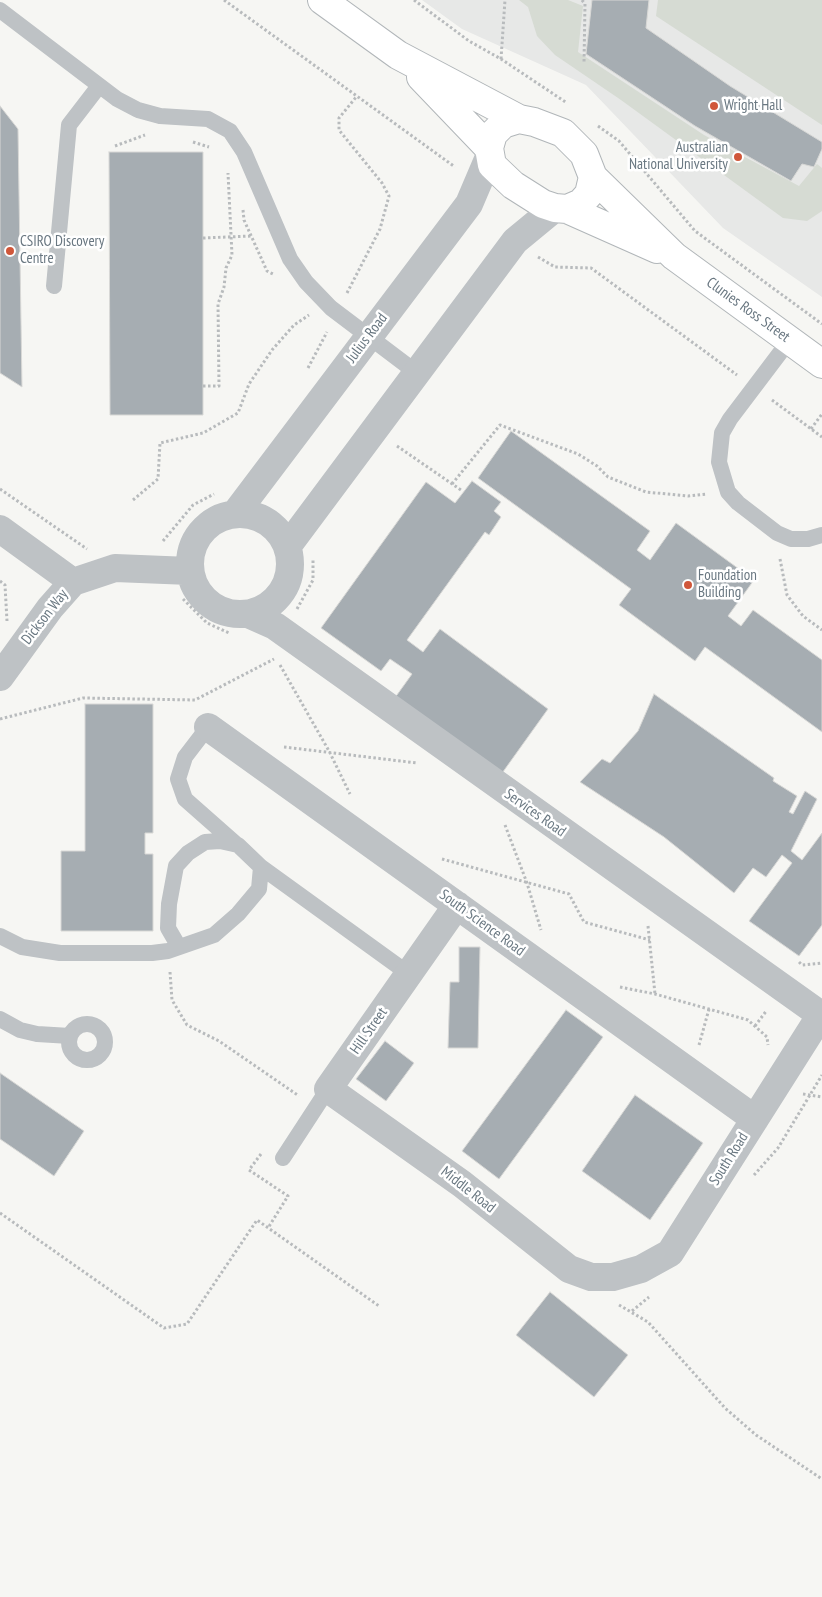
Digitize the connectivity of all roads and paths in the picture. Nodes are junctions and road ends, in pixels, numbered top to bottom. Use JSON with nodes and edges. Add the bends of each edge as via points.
{"nodes":[{"id":1,"x":224,"y":0,"type":"edge"},
{"id":2,"x":322,"y":0,"type":"edge"},
{"id":3,"x":414,"y":0,"type":"edge"},
{"id":4,"x":505,"y":0,"type":"edge"},
{"id":5,"x":582,"y":0,"type":"edge"},
{"id":6,"x":0,"y":10,"type":"edge"},
{"id":7,"x":469,"y":41,"type":"dead end"},
{"id":8,"x":398,"y":55,"type":"junction"},
{"id":9,"x":501,"y":59,"type":"dead end"},
{"id":10,"x":584,"y":63,"type":"dead end"},
{"id":11,"x":99,"y":86,"type":"junction"},
{"id":12,"x":357,"y":96,"type":"junction"},
{"id":13,"x":519,"y":119,"type":"junction"},
{"id":14,"x":147,"y":135,"type":"dead end"},
{"id":15,"x":185,"y":141,"type":"dead end"},
{"id":16,"x":115,"y":146,"type":"dead end"},
{"id":17,"x":213,"y":149,"type":"dead end"},
{"id":18,"x":489,"y":152,"type":"junction"},
{"id":19,"x":228,"y":170,"type":"dead end"},
{"id":20,"x":460,"y":170,"type":"dead end"},
{"id":21,"x":593,"y":177,"type":"junction"},
{"id":22,"x":243,"y":203,"type":"dead end"},
{"id":23,"x":561,"y":209,"type":"junction"},
{"id":24,"x":695,"y":231,"type":"dead end"},
{"id":25,"x":251,"y":236,"type":"junction"},
{"id":26,"x":232,"y":237,"type":"junction"},
{"id":27,"x":203,"y":238,"type":"dead end"},
{"id":28,"x":674,"y":256,"type":"junction"},
{"id":29,"x":543,"y":261,"type":"dead end"},
{"id":30,"x":275,"y":275,"type":"dead end"},
{"id":31,"x":54,"y":286,"type":"dead end"},
{"id":32,"x":312,"y":313,"type":"dead end"},
{"id":33,"x":337,"y":313,"type":"junction"},
{"id":34,"x":323,"y":324,"type":"dead end"},
{"id":35,"x":822,"y":324,"type":"edge"},
{"id":36,"x":328,"y":330,"type":"junction"},
{"id":37,"x":331,"y":334,"type":"dead end"},
{"id":38,"x":369,"y":336,"type":"junction"},
{"id":39,"x":789,"y":341,"type":"junction"},
{"id":40,"x":822,"y":364,"type":"edge"},
{"id":41,"x":417,"y":372,"type":"junction"},
{"id":42,"x":304,"y":375,"type":"dead end"},
{"id":43,"x":203,"y":386,"type":"dead end"},
{"id":44,"x":754,"y":387,"type":"junction"},
{"id":45,"x":822,"y":414,"type":"edge"},
{"id":46,"x":811,"y":429,"type":"junction"},
{"id":47,"x":822,"y":437,"type":"edge"},
{"id":48,"x":452,"y":484,"type":"dead end"},
{"id":49,"x":0,"y":489,"type":"edge"},
{"id":50,"x":217,"y":492,"type":"dead end"},
{"id":51,"x":728,"y":492,"type":"junction"},
{"id":52,"x":133,"y":500,"type":"dead end"},
{"id":53,"x":235,"y":514,"type":"junction"},
{"id":54,"x":0,"y":530,"type":"edge"},
{"id":55,"x":777,"y":533,"type":"junction"},
{"id":56,"x":822,"y":535,"type":"edge"},
{"id":57,"x":160,"y":544,"type":"dead end"},
{"id":58,"x":287,"y":546,"type":"junction"},
{"id":59,"x":93,"y":552,"type":"dead end"},
{"id":60,"x":0,"y":581,"type":"edge"},
{"id":61,"x":73,"y":582,"type":"junction"},
{"id":62,"x":185,"y":583,"type":"junction"},
{"id":63,"x":240,"y":624,"type":"junction"},
{"id":64,"x":7,"y":630,"type":"dead end"},
{"id":65,"x":822,"y":630,"type":"edge"},
{"id":66,"x":0,"y":677,"type":"edge"},
{"id":67,"x":0,"y":719,"type":"edge"},
{"id":68,"x":208,"y":726,"type":"joint"},
{"id":69,"x":275,"y":746,"type":"dead end"},
{"id":70,"x":329,"y":750,"type":"junction"},
{"id":71,"x":421,"y":763,"type":"dead end"},
{"id":72,"x":350,"y":795,"type":"dead end"},
{"id":73,"x":503,"y":820,"type":"dead end"},
{"id":74,"x":238,"y":845,"type":"junction"},
{"id":75,"x":438,"y":858,"type":"dead end"},
{"id":76,"x":261,"y":867,"type":"junction"},
{"id":77,"x":526,"y":882,"type":"junction"},
{"id":78,"x":644,"y":890,"type":"junction"},
{"id":79,"x":456,"y":905,"type":"junction"},
{"id":80,"x":0,"y":936,"type":"edge"},
{"id":81,"x":650,"y":940,"type":"junction"},
{"id":82,"x":174,"y":949,"type":"junction"},
{"id":83,"x":408,"y":974,"type":"junction"},
{"id":84,"x":554,"y":974,"type":"junction"},
{"id":85,"x":611,"y":986,"type":"dead end"},
{"id":86,"x":655,"y":994,"type":"junction"},
{"id":87,"x":709,"y":1009,"type":"junction"},
{"id":88,"x":822,"y":1014,"type":"edge"},
{"id":89,"x":0,"y":1019,"type":"edge"},
{"id":90,"x":702,"y":1032,"type":"dead end"},
{"id":91,"x":70,"y":1036,"type":"dead end"},
{"id":92,"x":774,"y":1089,"type":"junction"},
{"id":93,"x":322,"y":1098,"type":"junction"},
{"id":94,"x":755,"y":1119,"type":"junction"},
{"id":95,"x":283,"y":1158,"type":"dead end"},
{"id":96,"x":249,"y":1170,"type":"dead end"},
{"id":97,"x":0,"y":1213,"type":"edge"},
{"id":98,"x":268,"y":1228,"type":"junction"},
{"id":99,"x":613,"y":1277,"type":"joint"},
{"id":100,"x":379,"y":1306,"type":"dead end"}],
"edges":[{"from":1,"to":12,"type":"path"},
{"from":2,"to":8,"type":"street"},
{"from":3,"to":7,"type":"path"},
{"from":4,"to":9,"type":"path"},
{"from":5,"to":10,"type":"path","via":[[586,4]]},
{"from":6,"to":11,"type":"lane"},
{"from":8,"to":13,"type":"street"},
{"from":8,"to":18,"type":"street","via":[[451,107]]},
{"from":11,"to":31,"type":"lane","via":[[69,125]]},
{"from":11,"to":33,"type":"lane","via":[[138,110],[160,116],[208,119],[230,131],[244,152],[290,258],[306,282]]},
{"from":12,"to":20,"type":"path"},
{"from":12,"to":33,"type":"path","via":[[340,118],[339,130],[389,196],[380,229]]},
{"from":13,"to":18,"type":"street","via":[[497,128]]},
{"from":13,"to":21,"type":"street","via":[[563,133],[584,154]]},
{"from":14,"to":16,"type":"path"},
{"from":15,"to":17,"type":"path"},
{"from":18,"to":23,"type":"street","via":[[492,165],[513,185],[529,197]]},
{"from":18,"to":38,"type":"street","name":"Julius Road","via":[[469,204]]},
{"from":19,"to":26,"type":"path"},
{"from":21,"to":23,"type":"street","via":[[589,194],[581,203]]},
{"from":21,"to":28,"type":"street","name":"Clunies Ross Street"},
{"from":22,"to":25,"type":"path","via":[[244,220]]},
{"from":23,"to":28,"type":"street","name":"Clunies Ross Street"},
{"from":23,"to":41,"type":"street","via":[[515,241]]},
{"from":24,"to":35,"type":"path"},
{"from":25,"to":26,"type":"path"},
{"from":25,"to":30,"type":"path","via":[[267,271]]},
{"from":26,"to":27,"type":"path"},
{"from":26,"to":43,"type":"path","via":[[232,255],[218,304],[219,386]]},
{"from":28,"to":39,"type":"street","name":"Clunies Ross Street"},
{"from":29,"to":44,"type":"path","via":[[555,267],[590,268]]},
{"from":32,"to":52,"type":"path","via":[[294,325],[272,350],[249,384],[238,413],[203,433],[160,443],[158,479]]},
{"from":33,"to":38,"type":"lane"},
{"from":34,"to":36,"type":"path"},
{"from":36,"to":37,"type":"path"},
{"from":36,"to":42,"type":"path"},
{"from":38,"to":41,"type":"lane"},
{"from":38,"to":53,"type":"street","name":"Julius Road"},
{"from":39,"to":40,"type":"street","name":"Clunies Ross Street"},
{"from":39,"to":44,"type":"lane"},
{"from":41,"to":58,"type":"street"},
{"from":44,"to":46,"type":"path"},
{"from":44,"to":51,"type":"lane","via":[[722,433],[720,462]]},
{"from":45,"to":46,"type":"path"},
{"from":46,"to":47,"type":"path"},
{"from":48,"to":51,"type":"path","via":[[500,425],[578,454],[608,477],[646,492],[688,496]]},
{"from":49,"to":59,"type":"path"},
{"from":50,"to":57,"type":"path","via":[[193,504]]},
{"from":51,"to":55,"type":"lane"},
{"from":53,"to":58,"type":"street","via":[[252,515],[267,521]]},
{"from":53,"to":62,"type":"street","via":[[222,516],[200,533],[193,544]]},
{"from":54,"to":61,"type":"street"},
{"from":55,"to":56,"type":"lane","via":[[791,539]]},
{"from":55,"to":65,"type":"path","via":[[787,594],[803,616]]},
{"from":58,"to":63,"type":"street","via":[[289,576],[284,590],[274,601]]},
{"from":60,"to":64,"type":"path","via":[[5,585]]},
{"from":61,"to":62,"type":"street","name":"Dickson Way","via":[[115,568]]},
{"from":61,"to":66,"type":"street","name":"Dickson Way"},
{"from":62,"to":63,"type":"street","via":[[194,587],[217,609],[232,614]]},
{"from":62,"to":63,"type":"path","via":[[207,623],[223,632]]},
{"from":63,"to":78,"type":"street","name":"Services Road","via":[[274,626]]},
{"from":67,"to":70,"type":"path","via":[[82,698],[194,700],[276,658]]},
{"from":68,"to":74,"type":"lane","via":[[185,757],[178,779],[185,799]]},
{"from":68,"to":79,"type":"street","name":"South Science Road"},
{"from":69,"to":70,"type":"path"},
{"from":70,"to":71,"type":"path"},
{"from":70,"to":72,"type":"path"},
{"from":73,"to":77,"type":"path"},
{"from":74,"to":76,"type":"lane"},
{"from":74,"to":82,"type":"lane","via":[[220,840],[205,842],[188,852],[176,866],[168,928]]},
{"from":75,"to":77,"type":"path"},
{"from":76,"to":82,"type":"lane","via":[[260,889],[238,914],[214,935]]},
{"from":76,"to":83,"type":"lane"},
{"from":77,"to":81,"type":"path","via":[[569,894],[584,922]]},
{"from":77,"to":84,"type":"path"},
{"from":78,"to":81,"type":"path"},
{"from":78,"to":88,"type":"street","name":"Services Road"},
{"from":79,"to":83,"type":"street","name":"Hill Street"},
{"from":79,"to":84,"type":"street","name":"South Science Road"},
{"from":80,"to":82,"type":"lane","via":[[22,947],[60,953],[152,953]]},
{"from":81,"to":86,"type":"path"},
{"from":82,"to":93,"type":"path","via":[[172,1000],[187,1025]]},
{"from":83,"to":93,"type":"street","name":"Hill Street"},
{"from":84,"to":94,"type":"street","name":"South Science Road"},
{"from":85,"to":86,"type":"path"},
{"from":86,"to":87,"type":"path"},
{"from":87,"to":90,"type":"path"},
{"from":87,"to":92,"type":"path","via":[[748,1020],[768,1037]]},
{"from":88,"to":92,"type":"street","name":"South Road"},
{"from":89,"to":91,"type":"lane","via":[[20,1030]]},
{"from":92,"to":94,"type":"street","name":"South Road"},
{"from":93,"to":95,"type":"lane","name":"Hill Street"},
{"from":93,"to":99,"type":"street","name":"Middle Road","via":[[462,1184],[569,1269],[591,1277]]},
{"from":94,"to":99,"type":"street","name":"South Road","via":[[670,1253],[641,1269]]},
{"from":96,"to":98,"type":"path","via":[[288,1196]]},
{"from":97,"to":98,"type":"path","via":[[164,1328],[187,1324],[257,1220]]},
{"from":98,"to":100,"type":"path"}]}
